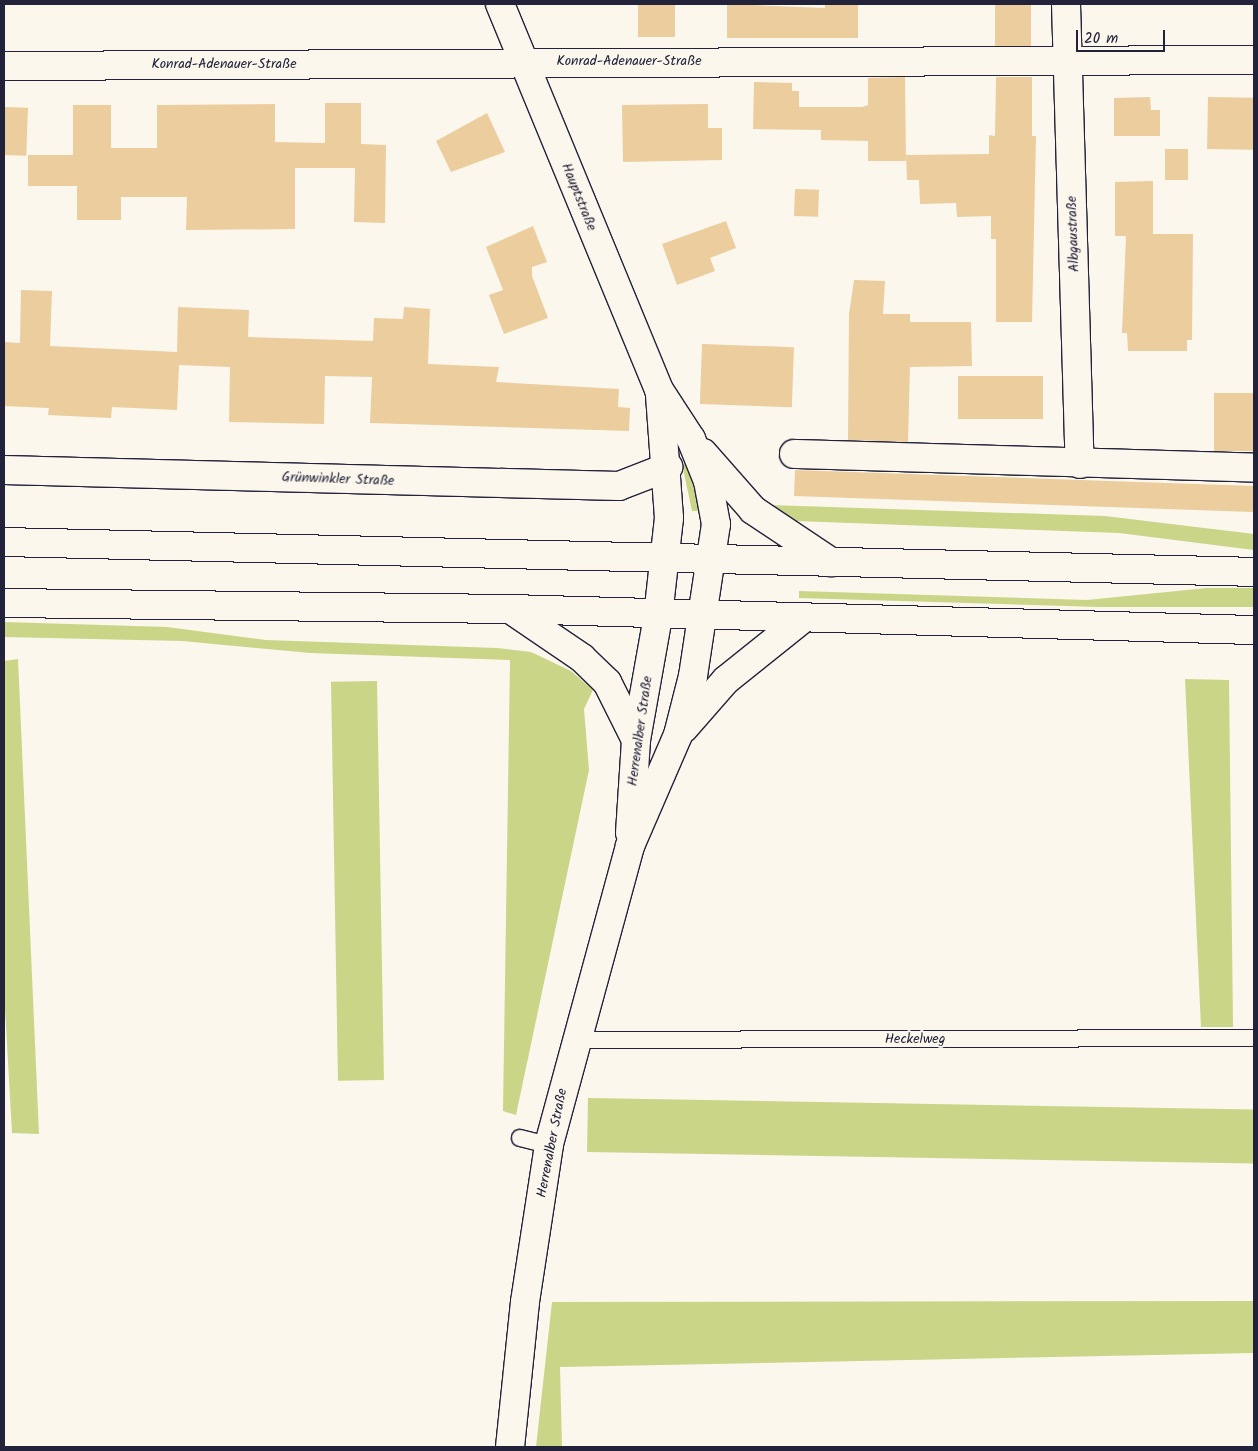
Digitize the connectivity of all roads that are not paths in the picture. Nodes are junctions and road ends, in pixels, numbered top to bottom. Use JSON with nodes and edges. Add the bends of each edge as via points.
{"nodes":[{"id":1,"x":500,"y":4,"type":"edge"},
{"id":2,"x":1066,"y":4,"type":"edge"},
{"id":3,"x":1067,"y":58,"type":"junction"},
{"id":4,"x":1254,"y":60,"type":"edge"},
{"id":5,"x":523,"y":62,"type":"junction"},
{"id":6,"x":4,"y":66,"type":"edge"},
{"id":7,"x":660,"y":390,"type":"junction"},
{"id":8,"x":691,"y":439,"type":"junction"},
{"id":9,"x":794,"y":454,"type":"dead end"},
{"id":10,"x":1080,"y":464,"type":"junction"},
{"id":11,"x":668,"y":467,"type":"junction"},
{"id":12,"x":1254,"y":468,"type":"edge"},
{"id":13,"x":4,"y":470,"type":"edge"},
{"id":14,"x":4,"y":542,"type":"edge"},
{"id":15,"x":666,"y":557,"type":"junction"},
{"id":16,"x":714,"y":558,"type":"junction"},
{"id":17,"x":831,"y":562,"type":"junction"},
{"id":18,"x":1254,"y":572,"type":"edge"},
{"id":19,"x":4,"y":603,"type":"edge"},
{"id":20,"x":510,"y":609,"type":"junction"},
{"id":21,"x":704,"y":615,"type":"junction"},
{"id":22,"x":658,"y":616,"type":"junction"},
{"id":23,"x":802,"y":620,"type":"junction"},
{"id":24,"x":1254,"y":630,"type":"edge"},
{"id":25,"x":678,"y":735,"type":"junction"},
{"id":26,"x":636,"y":740,"type":"junction"},
{"id":27,"x":630,"y":846,"type":"junction"},
{"id":28,"x":1254,"y":1038,"type":"edge"},
{"id":29,"x":575,"y":1040,"type":"junction"},
{"id":30,"x":520,"y":1138,"type":"dead end"},
{"id":31,"x":549,"y":1145,"type":"junction"},
{"id":32,"x":510,"y":1447,"type":"edge"}],
"edges":[{"from":1,"to":5,"type":"street","name":"Hauptstraße"},
{"from":2,"to":3,"type":"street","name":"Albgaustraße"},
{"from":3,"to":4,"type":"street","name":"Konrad-Adenauer-Straße"},
{"from":3,"to":5,"type":"street","name":"Konrad-Adenauer-Straße"},
{"from":3,"to":10,"type":"street","name":"Albgaustraße"},
{"from":5,"to":6,"type":"street","name":"Konrad-Adenauer-Straße"},
{"from":5,"to":7,"type":"street","name":"Hauptstraße"},
{"from":7,"to":8,"type":"street","name":"Hauptstraße"},
{"from":7,"to":11,"type":"street","name":"Hauptstraße"},
{"from":8,"to":16,"type":"street","name":"Hauptstraße","via":[[708,481],[716,524]]},
{"from":8,"to":17,"type":"street","via":[[753,510]]},
{"from":9,"to":10,"type":"street"},
{"from":10,"to":12,"type":"street"},
{"from":11,"to":13,"type":"street","name":"Grünwinkler Straße","via":[[619,486]]},
{"from":11,"to":15,"type":"street","name":"Hauptstraße"},
{"from":14,"to":15,"type":"street"},
{"from":15,"to":16,"type":"street"},
{"from":15,"to":22,"type":"street","name":"Herrenalber Straße"},
{"from":16,"to":17,"type":"street"},
{"from":16,"to":21,"type":"street","name":"Hauptstraße"},
{"from":17,"to":18,"type":"street"},
{"from":19,"to":20,"type":"street"},
{"from":20,"to":22,"type":"street"},
{"from":20,"to":26,"type":"street","via":[[582,658],[608,682]]},
{"from":21,"to":22,"type":"street"},
{"from":21,"to":23,"type":"street"},
{"from":21,"to":25,"type":"street","name":"Herrenalber Straße"},
{"from":22,"to":26,"type":"street","name":"Herrenalber Straße"},
{"from":23,"to":24,"type":"street"},
{"from":23,"to":25,"type":"street","via":[[726,680]]},
{"from":25,"to":27,"type":"street","name":"Herrenalber Straße"},
{"from":26,"to":27,"type":"street","name":"Herrenalber Straße"},
{"from":27,"to":29,"type":"street","name":"Herrenalber Straße"},
{"from":28,"to":29,"type":"lane","name":"Heckelweg"},
{"from":29,"to":31,"type":"street","name":"Herrenalber Straße"},
{"from":30,"to":31,"type":"lane"},
{"from":31,"to":32,"type":"street","name":"Herrenalber Straße","via":[[525,1302]]}]}
